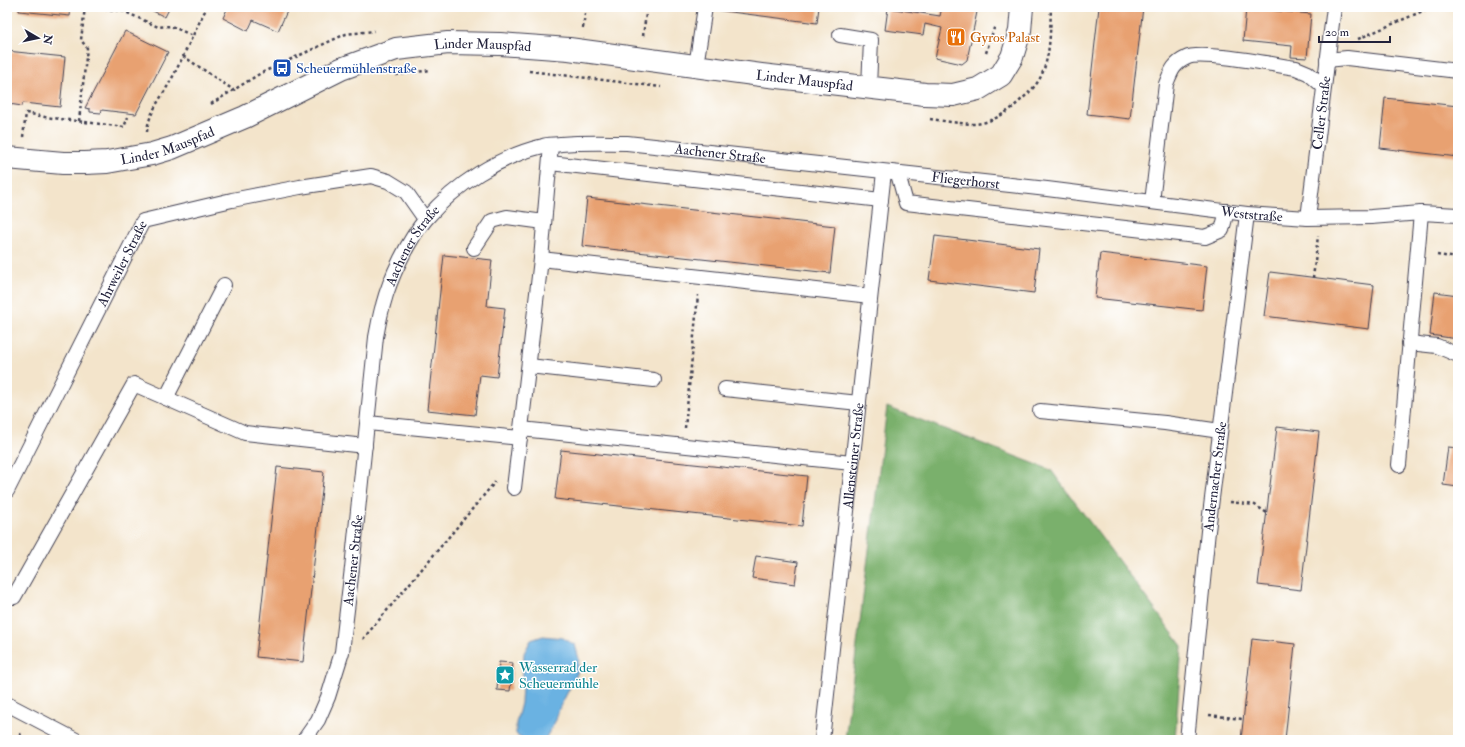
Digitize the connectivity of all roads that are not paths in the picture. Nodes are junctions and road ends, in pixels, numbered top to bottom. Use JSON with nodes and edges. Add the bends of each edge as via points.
{"nodes":[{"id":1,"x":705,"y":7,"type":"edge"},
{"id":2,"x":1022,"y":7,"type":"edge"},
{"id":3,"x":1334,"y":7,"type":"edge"},
{"id":4,"x":840,"y":35,"type":"dead end"},
{"id":5,"x":1327,"y":60,"type":"junction"},
{"id":6,"x":696,"y":66,"type":"junction"},
{"id":7,"x":1458,"y":71,"type":"edge"},
{"id":8,"x":869,"y":87,"type":"junction"},
{"id":9,"x":1324,"y":87,"type":"junction"},
{"id":10,"x":552,"y":145,"type":"junction"},
{"id":11,"x":7,"y":158,"type":"edge"},
{"id":12,"x":550,"y":163,"type":"junction"},
{"id":13,"x":891,"y":173,"type":"junction"},
{"id":14,"x":1047,"y":189,"type":"joint"},
{"id":15,"x":881,"y":200,"type":"junction"},
{"id":16,"x":1152,"y":202,"type":"junction"},
{"id":17,"x":1226,"y":211,"type":"junction"},
{"id":18,"x":1421,"y":213,"type":"junction"},
{"id":19,"x":1247,"y":214,"type":"junction"},
{"id":20,"x":1458,"y":215,"type":"edge"},
{"id":21,"x":1314,"y":218,"type":"junction"},
{"id":22,"x":426,"y":219,"type":"junction"},
{"id":23,"x":544,"y":222,"type":"junction"},
{"id":24,"x":474,"y":248,"type":"dead end"},
{"id":25,"x":541,"y":259,"type":"junction"},
{"id":26,"x":224,"y":285,"type":"dead end"},
{"id":27,"x":870,"y":296,"type":"junction"},
{"id":28,"x":1409,"y":343,"type":"junction"},
{"id":29,"x":1458,"y":355,"type":"edge"},
{"id":30,"x":529,"y":366,"type":"junction"},
{"id":31,"x":654,"y":380,"type":"dead end"},
{"id":32,"x":725,"y":389,"type":"dead end"},
{"id":33,"x":166,"y":398,"type":"junction"},
{"id":34,"x":859,"y":403,"type":"junction"},
{"id":35,"x":1040,"y":411,"type":"dead end"},
{"id":36,"x":368,"y":423,"type":"junction"},
{"id":37,"x":1220,"y":431,"type":"junction"},
{"id":38,"x":521,"y":433,"type":"junction"},
{"id":39,"x":365,"y":446,"type":"junction"},
{"id":40,"x":852,"y":463,"type":"junction"},
{"id":41,"x":1399,"y":465,"type":"dead end"},
{"id":42,"x":514,"y":488,"type":"dead end"},
{"id":43,"x":7,"y":492,"type":"edge"},
{"id":44,"x":14,"y":597,"type":"dead end"},
{"id":45,"x":7,"y":704,"type":"edge"},
{"id":46,"x":76,"y":740,"type":"edge"},
{"id":47,"x":304,"y":740,"type":"edge"},
{"id":48,"x":822,"y":740,"type":"edge"},
{"id":49,"x":1187,"y":740,"type":"edge"}],
"edges":[{"from":1,"to":6,"type":"lane"},
{"from":2,"to":8,"type":"street","name":"Linder Mauspfad","via":[[1020,31],[1012,56],[1001,75],[978,89],[953,95]]},
{"from":3,"to":5,"type":"lane","name":"Celler Straße"},
{"from":4,"to":8,"type":"lane","via":[[871,40]]},
{"from":5,"to":7,"type":"lane","via":[[1347,58]]},
{"from":5,"to":9,"type":"lane","name":"Celler Straße"},
{"from":6,"to":8,"type":"street","name":"Linder Mauspfad"},
{"from":6,"to":11,"type":"street","name":"Linder Mauspfad","via":[[569,49],[448,43],[396,50],[341,69],[245,117],[152,154],[85,163]]},
{"from":9,"to":16,"type":"lane","via":[[1308,73],[1296,68],[1206,55],[1187,57],[1174,66],[1166,84]]},
{"from":9,"to":21,"type":"lane","name":"Celler Straße"},
{"from":10,"to":12,"type":"lane"},
{"from":10,"to":13,"type":"lane","name":"Aachener Straße","via":[[583,142],[627,143]]},
{"from":10,"to":22,"type":"lane","name":"Aachener Straße","via":[[501,160],[448,196]]},
{"from":12,"to":15,"type":"lane"},
{"from":12,"to":23,"type":"lane"},
{"from":13,"to":14,"type":"lane","name":"Fliegerhorst"},
{"from":13,"to":15,"type":"lane","name":"Allensteiner Straße"},
{"from":13,"to":17,"type":"lane","via":[[906,203],[1205,237],[1222,230]]},
{"from":14,"to":16,"type":"lane","name":"Weststraße"},
{"from":15,"to":27,"type":"lane","name":"Allensteiner Straße"},
{"from":16,"to":17,"type":"lane","name":"Weststraße"},
{"from":17,"to":19,"type":"lane","name":"Weststraße"},
{"from":18,"to":20,"type":"lane","name":"Weststraße"},
{"from":18,"to":21,"type":"lane","name":"Weststraße"},
{"from":18,"to":28,"type":"lane"},
{"from":19,"to":21,"type":"lane","name":"Weststraße"},
{"from":19,"to":37,"type":"lane","name":"Andernacher Straße"},
{"from":22,"to":36,"type":"lane","name":"Aachener Straße","via":[[408,246],[382,305],[376,337]]},
{"from":22,"to":43,"type":"lane","name":"Ahrweiler Straße","via":[[406,192],[388,181],[371,176],[292,188],[143,221]]},
{"from":23,"to":24,"type":"lane","via":[[507,217],[492,221]]},
{"from":23,"to":25,"type":"lane"},
{"from":25,"to":27,"type":"lane"},
{"from":25,"to":30,"type":"lane"},
{"from":26,"to":33,"type":"lane"},
{"from":27,"to":34,"type":"lane","name":"Allensteiner Straße"},
{"from":28,"to":29,"type":"lane","via":[[1437,346]]},
{"from":28,"to":41,"type":"lane"},
{"from":30,"to":31,"type":"lane"},
{"from":30,"to":38,"type":"lane"},
{"from":32,"to":34,"type":"lane"},
{"from":33,"to":39,"type":"lane","via":[[246,433]]},
{"from":33,"to":44,"type":"lane","via":[[134,384]]},
{"from":34,"to":40,"type":"lane","name":"Allensteiner Straße"},
{"from":35,"to":37,"type":"lane"},
{"from":36,"to":38,"type":"lane"},
{"from":36,"to":39,"type":"lane","name":"Aachener Straße"},
{"from":37,"to":49,"type":"lane","name":"Andernacher Straße"},
{"from":38,"to":40,"type":"lane"},
{"from":38,"to":42,"type":"lane"},
{"from":39,"to":47,"type":"lane","name":"Aachener Straße","via":[[342,652],[328,697],[318,720]]},
{"from":40,"to":48,"type":"lane","name":"Allensteiner Straße"},
{"from":45,"to":46,"type":"lane"}]}
